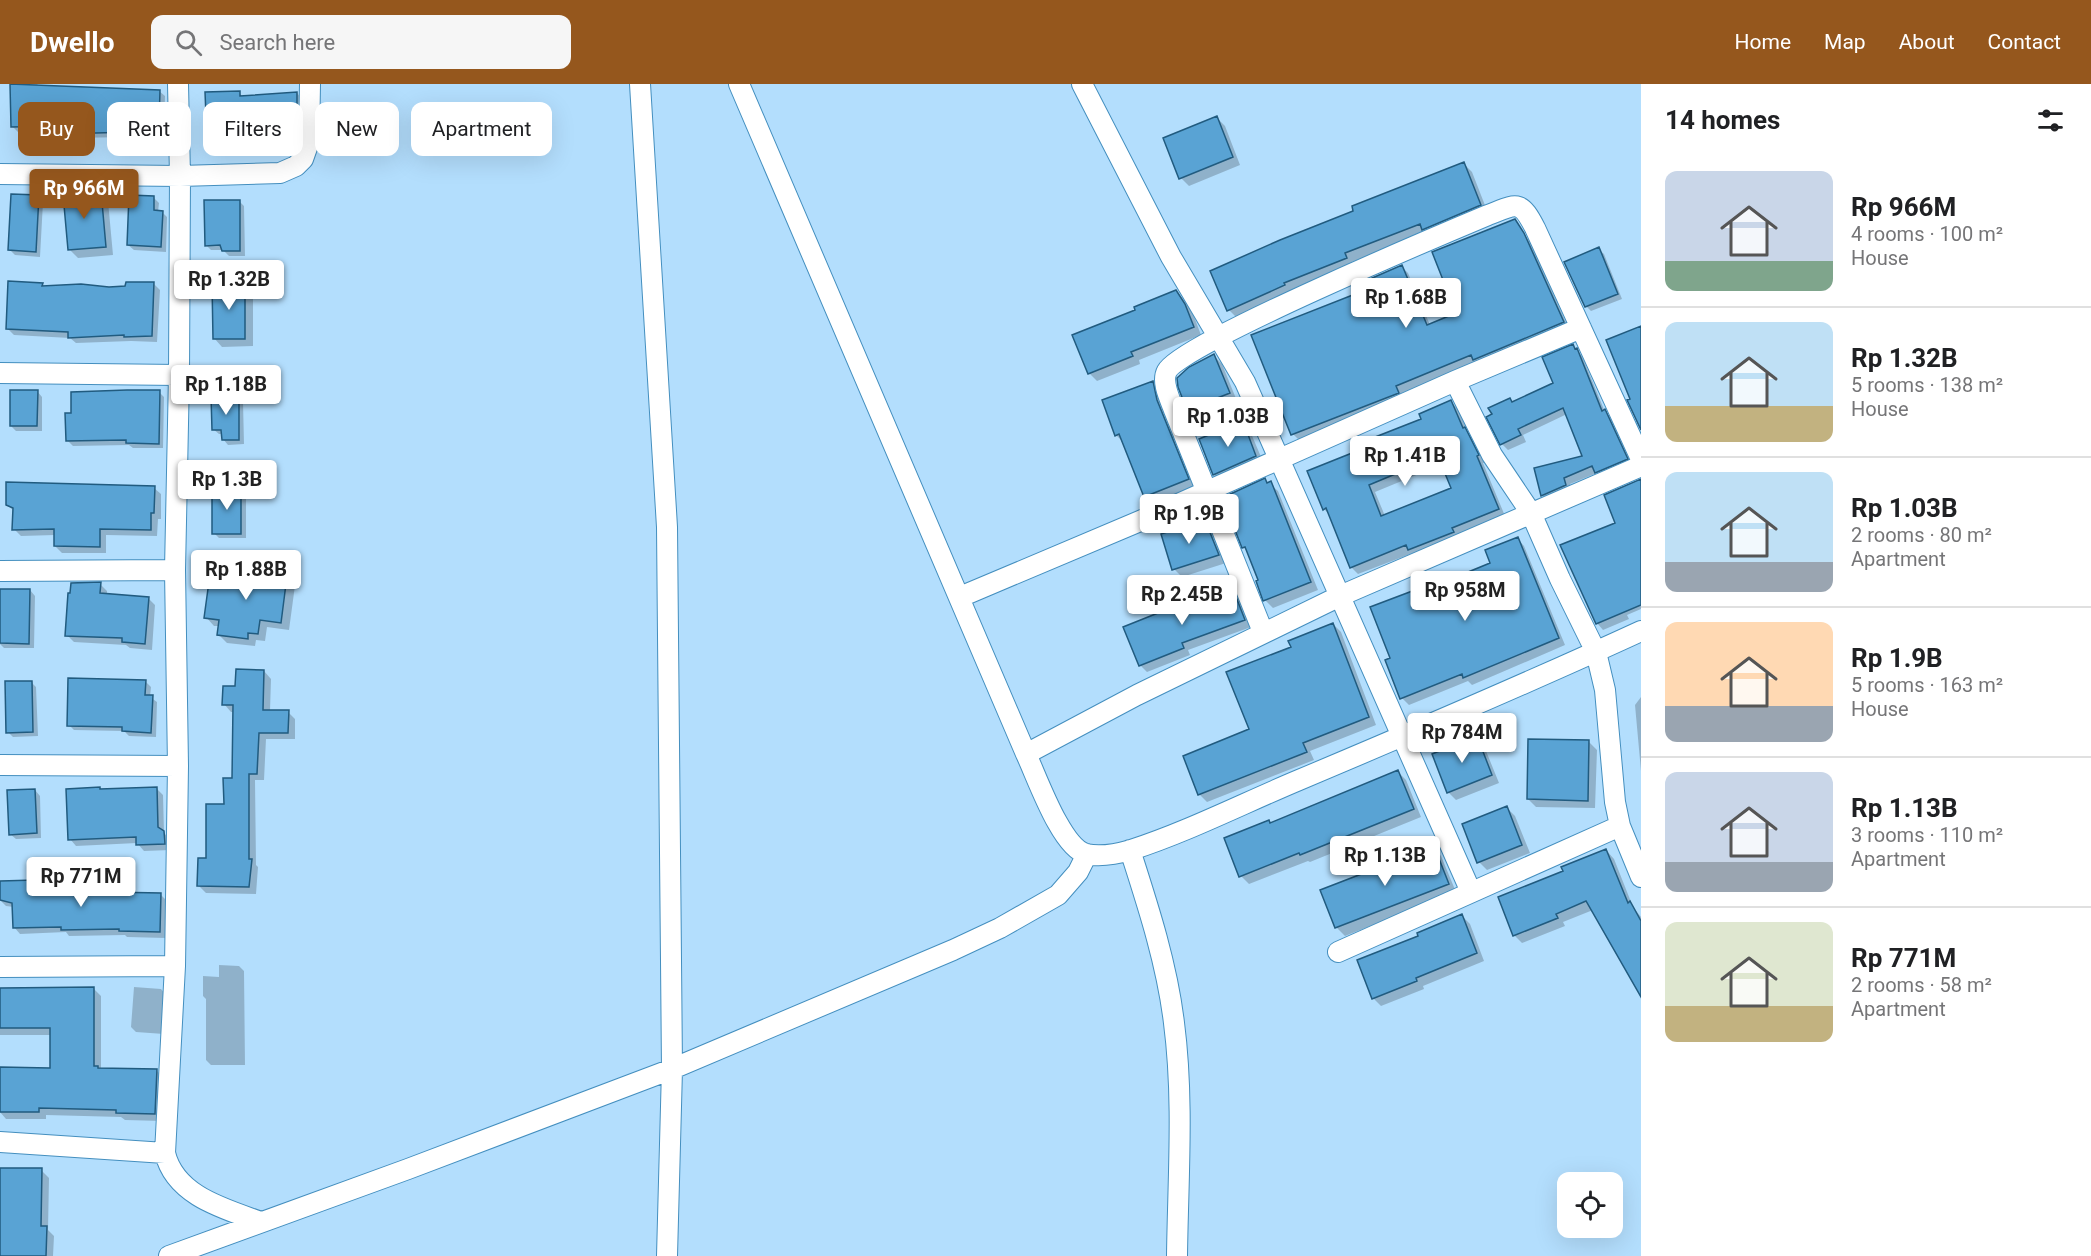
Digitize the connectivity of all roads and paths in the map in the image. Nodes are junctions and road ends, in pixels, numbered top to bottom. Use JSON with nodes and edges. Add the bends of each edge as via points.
{"nodes":[{"id":1,"x":178,"y":84,"type":"edge"},
{"id":2,"x":310,"y":84,"type":"edge"},
{"id":3,"x":640,"y":84,"type":"edge"},
{"id":4,"x":739,"y":84,"type":"edge"},
{"id":5,"x":1082,"y":84,"type":"edge"},
{"id":6,"x":0,"y":174,"type":"edge"},
{"id":7,"x":180,"y":176,"type":"junction"},
{"id":8,"x":1581,"y":328,"type":"junction"},
{"id":9,"x":1220,"y":337,"type":"junction"},
{"id":10,"x":0,"y":373,"type":"edge"},
{"id":11,"x":179,"y":375,"type":"junction"},
{"id":12,"x":1455,"y":381,"type":"junction"},
{"id":13,"x":1280,"y":458,"type":"junction"},
{"id":14,"x":1641,"y":459,"type":"edge"},
{"id":15,"x":1641,"y":466,"type":"edge"},
{"id":16,"x":1206,"y":492,"type":"junction"},
{"id":17,"x":1531,"y":513,"type":"junction"},
{"id":18,"x":175,"y":570,"type":"junction"},
{"id":19,"x":0,"y":571,"type":"edge"},
{"id":20,"x":1340,"y":596,"type":"junction"},
{"id":21,"x":960,"y":597,"type":"junction"},
{"id":22,"x":1641,"y":631,"type":"edge"},
{"id":23,"x":1263,"y":632,"type":"junction"},
{"id":24,"x":1596,"y":652,"type":"junction"},
{"id":25,"x":1401,"y":737,"type":"junction"},
{"id":26,"x":1026,"y":754,"type":"junction"},
{"id":27,"x":0,"y":765,"type":"edge"},
{"id":28,"x":178,"y":766,"type":"junction"},
{"id":29,"x":1620,"y":826,"type":"junction"},
{"id":30,"x":1130,"y":850,"type":"junction"},
{"id":31,"x":1087,"y":854,"type":"junction"},
{"id":32,"x":1641,"y":877,"type":"edge"},
{"id":33,"x":1471,"y":892,"type":"junction"},
{"id":34,"x":1338,"y":952,"type":"dead end"},
{"id":35,"x":175,"y":966,"type":"junction"},
{"id":36,"x":0,"y":967,"type":"edge"},
{"id":37,"x":672,"y":1069,"type":"junction"},
{"id":38,"x":0,"y":1142,"type":"edge"},
{"id":39,"x":165,"y":1153,"type":"junction"},
{"id":40,"x":261,"y":1222,"type":"junction"},
{"id":41,"x":169,"y":1256,"type":"edge"},
{"id":42,"x":667,"y":1256,"type":"edge"},
{"id":43,"x":1177,"y":1256,"type":"edge"}],
"edges":[{"from":1,"to":7,"type":"street"},
{"from":2,"to":7,"type":"street","via":[[309,142],[296,166],[261,175]]},
{"from":3,"to":37,"type":"street","via":[[667,527]]},
{"from":4,"to":21,"type":"street"},
{"from":5,"to":9,"type":"street","via":[[1171,257]]},
{"from":6,"to":7,"type":"street"},
{"from":7,"to":11,"type":"street"},
{"from":8,"to":9,"type":"street","via":[[1535,228],[1525,210],[1518,206],[1453,230],[1269,311]]},
{"from":8,"to":12,"type":"street"},
{"from":8,"to":14,"type":"street"},
{"from":9,"to":13,"type":"street"},
{"from":9,"to":16,"type":"street","via":[[1177,360],[1165,375],[1167,391]]},
{"from":10,"to":11,"type":"street"},
{"from":11,"to":18,"type":"street"},
{"from":12,"to":13,"type":"street"},
{"from":12,"to":17,"type":"street","via":[[1492,454]]},
{"from":13,"to":16,"type":"street"},
{"from":13,"to":20,"type":"street"},
{"from":15,"to":17,"type":"street"},
{"from":16,"to":21,"type":"street"},
{"from":16,"to":23,"type":"street"},
{"from":17,"to":20,"type":"street"},
{"from":17,"to":24,"type":"street"},
{"from":18,"to":19,"type":"street"},
{"from":18,"to":28,"type":"street"},
{"from":20,"to":23,"type":"street"},
{"from":20,"to":25,"type":"street"},
{"from":21,"to":26,"type":"street"},
{"from":22,"to":24,"type":"street"},
{"from":23,"to":26,"type":"street"},
{"from":24,"to":25,"type":"street"},
{"from":24,"to":29,"type":"street","via":[[1605,690]]},
{"from":25,"to":30,"type":"street"},
{"from":25,"to":33,"type":"street"},
{"from":26,"to":31,"type":"street","via":[[1066,839]]},
{"from":27,"to":28,"type":"street"},
{"from":28,"to":35,"type":"street"},
{"from":29,"to":32,"type":"street"},
{"from":29,"to":33,"type":"street"},
{"from":30,"to":31,"type":"street"},
{"from":30,"to":43,"type":"street","via":[[1149,911],[1174,1020],[1179,1075]]},
{"from":31,"to":37,"type":"street","via":[[1078,872],[1058,895],[1000,928]]},
{"from":33,"to":34,"type":"street"},
{"from":35,"to":36,"type":"street"},
{"from":35,"to":39,"type":"street"},
{"from":37,"to":40,"type":"street"},
{"from":37,"to":42,"type":"street"},
{"from":38,"to":39,"type":"street"},
{"from":39,"to":40,"type":"street","via":[[171,1171],[207,1202]]},
{"from":40,"to":41,"type":"street"}]}
